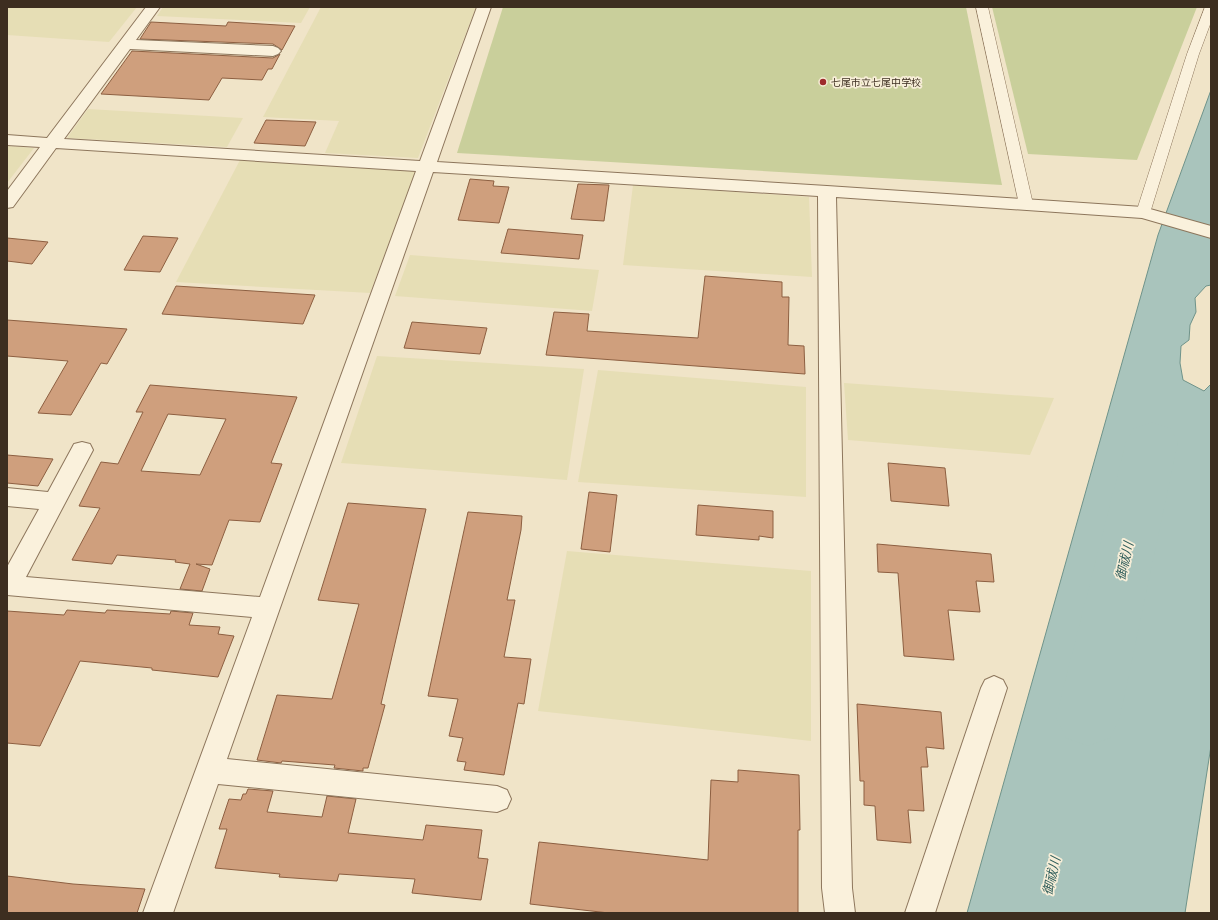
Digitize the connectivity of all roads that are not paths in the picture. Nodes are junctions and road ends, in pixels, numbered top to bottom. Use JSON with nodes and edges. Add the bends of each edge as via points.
{"nodes":[{"id":1,"x":153,"y":7,"type":"edge"},
{"id":2,"x":484,"y":7,"type":"edge"},
{"id":3,"x":982,"y":7,"type":"edge"},
{"id":4,"x":1211,"y":7,"type":"edge"},
{"id":5,"x":126,"y":44,"type":"junction"},
{"id":6,"x":273,"y":51,"type":"dead end"},
{"id":7,"x":7,"y":140,"type":"edge"},
{"id":8,"x":52,"y":142,"type":"junction"},
{"id":9,"x":426,"y":166,"type":"junction"},
{"id":10,"x":827,"y":191,"type":"junction"},
{"id":11,"x":7,"y":203,"type":"edge"},
{"id":12,"x":1026,"y":204,"type":"junction"},
{"id":13,"x":1143,"y":213,"type":"junction"},
{"id":14,"x":1211,"y":232,"type":"edge"},
{"id":15,"x":82,"y":450,"type":"dead end"},
{"id":16,"x":7,"y":498,"type":"edge"},
{"id":17,"x":54,"y":502,"type":"junction"},
{"id":18,"x":8,"y":587,"type":"edge"},
{"id":19,"x":267,"y":608,"type":"junction"},
{"id":20,"x":994,"y":688,"type":"dead end"},
{"id":21,"x":209,"y":770,"type":"junction"},
{"id":22,"x":497,"y":799,"type":"dead end"},
{"id":23,"x":158,"y":913,"type":"edge"},
{"id":24,"x":840,"y":913,"type":"edge"},
{"id":25,"x":920,"y":913,"type":"edge"}],
"edges":[{"from":1,"to":5,"type":"street"},
{"from":2,"to":9,"type":"street"},
{"from":3,"to":12,"type":"lane"},
{"from":4,"to":13,"type":"lane","via":[[1193,54]]},
{"from":5,"to":6,"type":"street"},
{"from":5,"to":8,"type":"street"},
{"from":7,"to":8,"type":"street"},
{"from":8,"to":9,"type":"street"},
{"from":8,"to":11,"type":"street"},
{"from":9,"to":10,"type":"street"},
{"from":9,"to":19,"type":"street"},
{"from":10,"to":12,"type":"street"},
{"from":10,"to":24,"type":"street","via":[[837,872]]},
{"from":12,"to":13,"type":"street"},
{"from":13,"to":14,"type":"street"},
{"from":15,"to":17,"type":"street"},
{"from":16,"to":17,"type":"street"},
{"from":17,"to":18,"type":"street"},
{"from":18,"to":19,"type":"street"},
{"from":19,"to":21,"type":"street"},
{"from":20,"to":25,"type":"street"},
{"from":21,"to":22,"type":"street"},
{"from":21,"to":23,"type":"street"}]}
